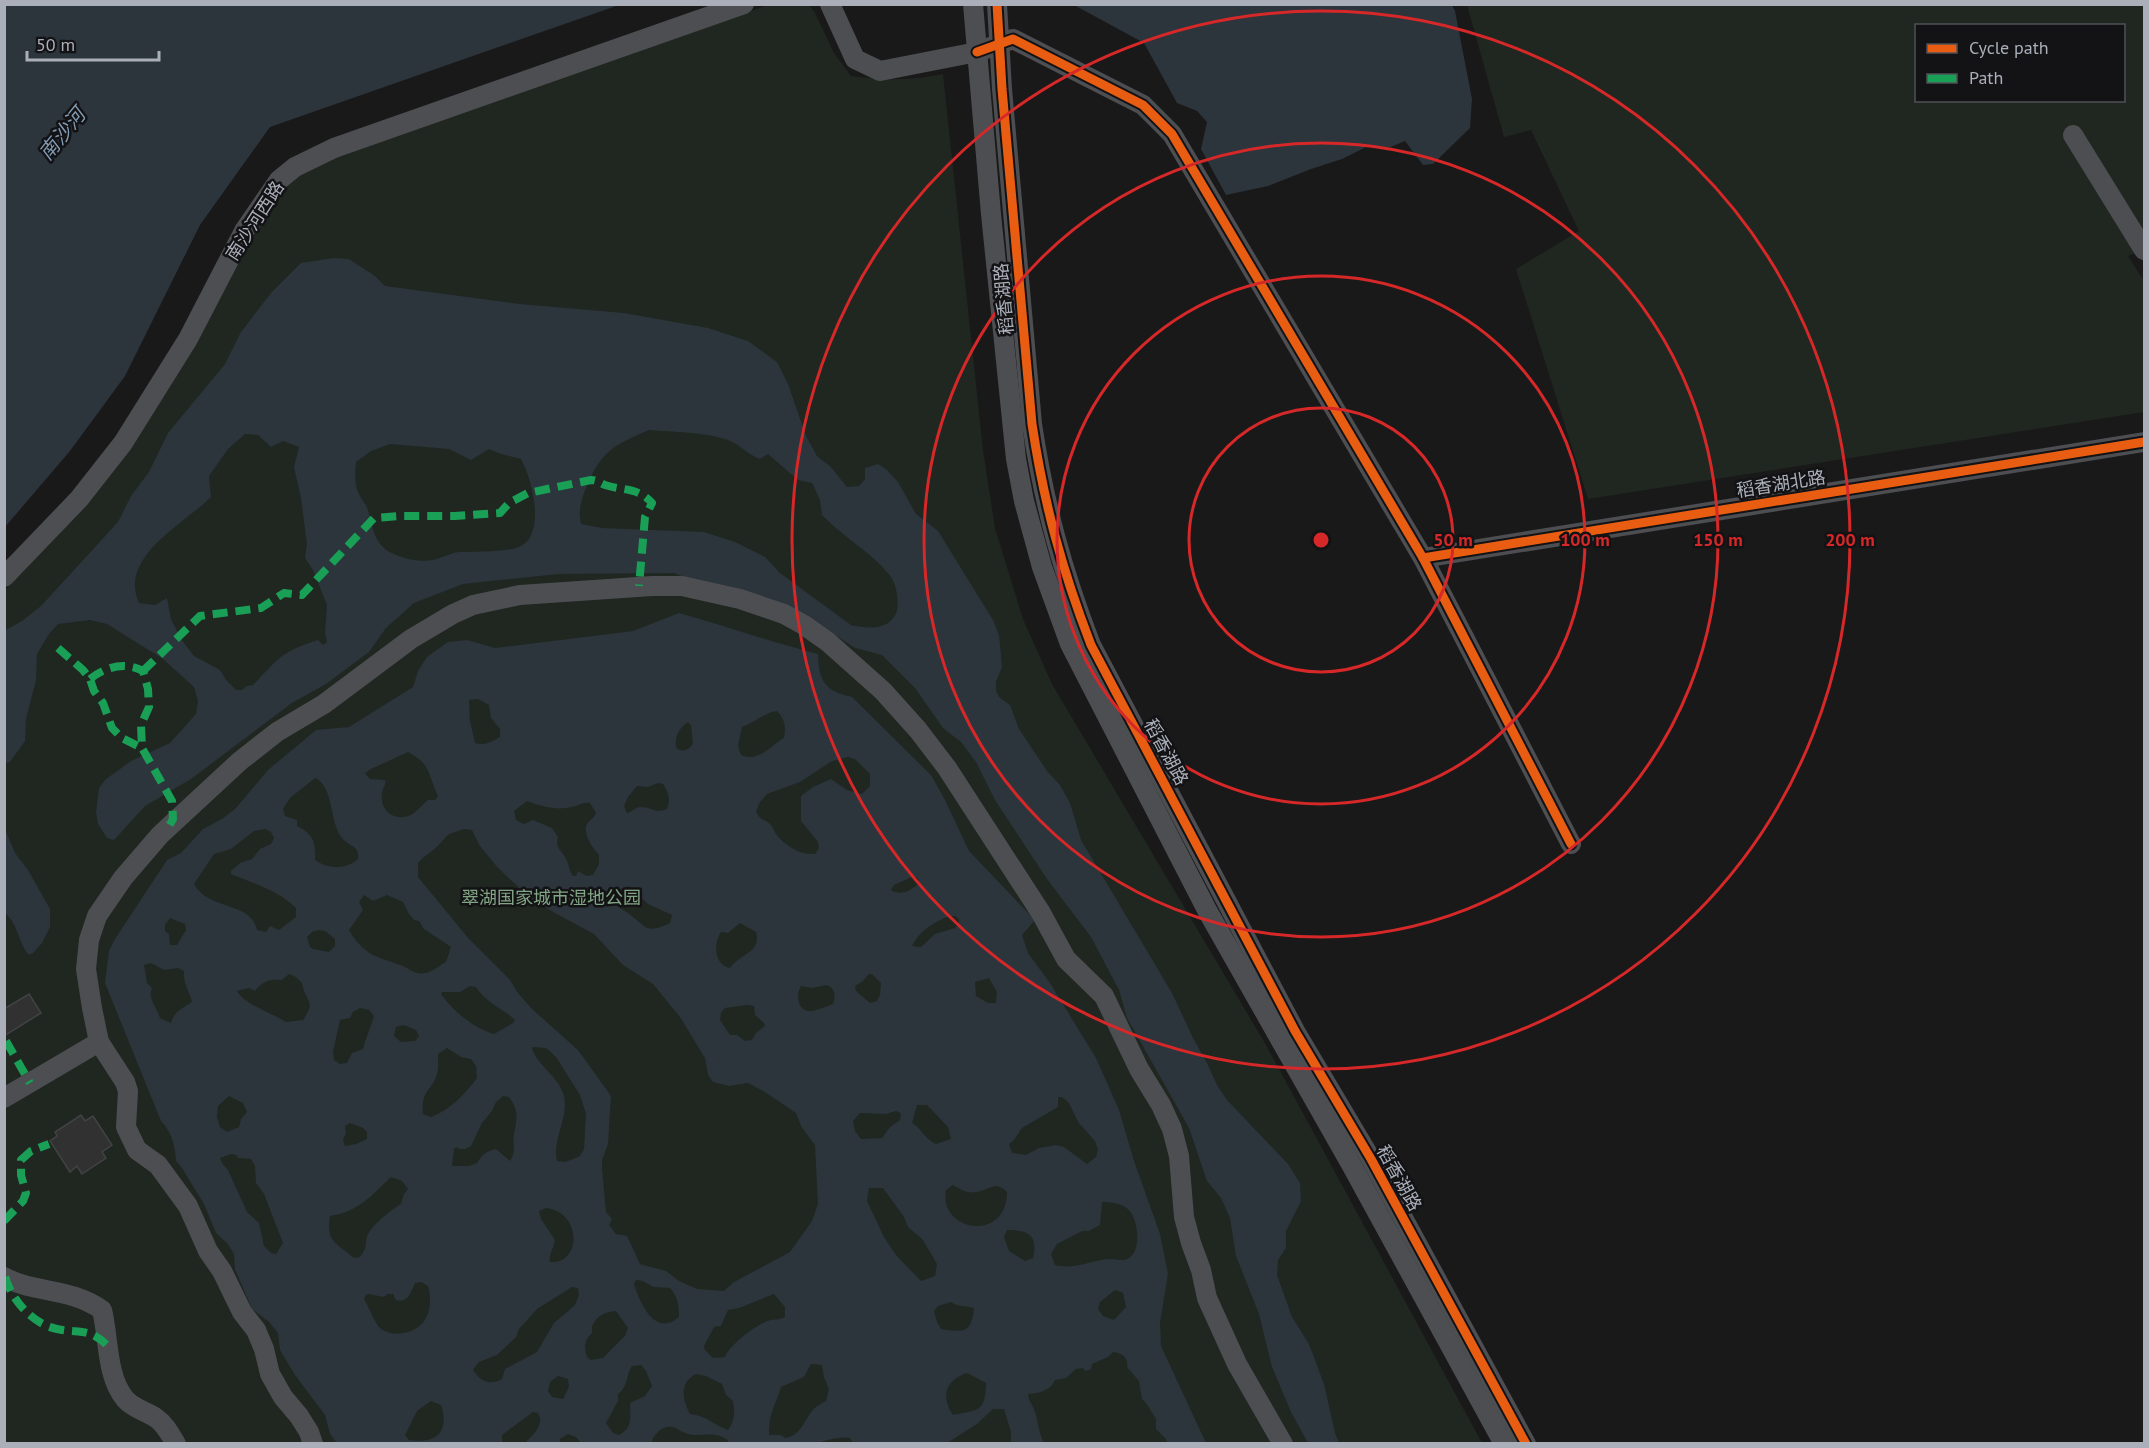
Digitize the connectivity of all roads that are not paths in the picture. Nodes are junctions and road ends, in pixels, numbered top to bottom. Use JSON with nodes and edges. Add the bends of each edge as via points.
{"nodes":[{"id":1,"x":744,"y":4,"type":"edge"},
{"id":2,"x":830,"y":4,"type":"edge"},
{"id":3,"x":974,"y":6,"type":"edge"},
{"id":4,"x":997,"y":6,"type":"edge"},
{"id":5,"x":999,"y":44,"type":"junction"},
{"id":6,"x":977,"y":52,"type":"junction"},
{"id":7,"x":2073,"y":135,"type":"dead end"},
{"id":8,"x":2145,"y":250,"type":"edge"},
{"id":9,"x":2145,"y":442,"type":"edge"},
{"id":10,"x":1423,"y":558,"type":"junction"},
{"id":11,"x":4,"y":578,"type":"edge"},
{"id":12,"x":1571,"y":844,"type":"dead end"},
{"id":13,"x":99,"y":1042,"type":"junction"},
{"id":14,"x":4,"y":1098,"type":"edge"},
{"id":15,"x":4,"y":1277,"type":"edge"},
{"id":16,"x":176,"y":1443,"type":"edge"},
{"id":17,"x":313,"y":1443,"type":"edge"},
{"id":18,"x":1283,"y":1443,"type":"edge"},
{"id":19,"x":1504,"y":1443,"type":"edge"},
{"id":20,"x":1526,"y":1443,"type":"edge"}],
"edges":[{"from":1,"to":11,"type":"street","name":"南沙河西路","via":[[334,148],[295,167],[279,180],[244,231],[188,339],[123,443],[79,499]]},
{"from":2,"to":6,"type":"street","via":[[855,59],[880,71]]},
{"from":3,"to":6,"type":"street","name":"稻香湖路"},
{"from":4,"to":5,"type":"street","name":"稻香湖路"},
{"from":5,"to":6,"type":"street"},
{"from":5,"to":10,"type":"street","via":[[1013,39],[1143,105],[1172,134]]},
{"from":5,"to":20,"type":"street","name":"稻香湖路","via":[[1032,424],[1040,477],[1070,590],[1091,645],[1295,1031],[1371,1159]]},
{"from":6,"to":19,"type":"street","name":"稻香湖路","via":[[1016,459],[1042,567],[1070,644],[1208,912]]},
{"from":7,"to":8,"type":"street"},
{"from":9,"to":10,"type":"street","name":"稻香湖北路"},
{"from":10,"to":12,"type":"street"},
{"from":13,"to":14,"type":"street"},
{"from":13,"to":17,"type":"street","via":[[125,1082],[126,1127],[137,1150],[158,1165],[188,1206],[208,1251],[256,1330],[270,1374]]},
{"from":13,"to":18,"type":"street","via":[[86,969],[89,940],[97,916],[123,878],[168,828],[240,761],[411,639],[473,605],[602,588],[682,586],[760,605],[784,614],[828,642],[883,691],[918,730],[993,838],[1065,959],[1104,996],[1172,1129],[1179,1156],[1184,1217],[1207,1298],[1237,1364]]},
{"from":15,"to":16,"type":"street","via":[[75,1295],[102,1310],[114,1382],[125,1399],[163,1424]]}]}
